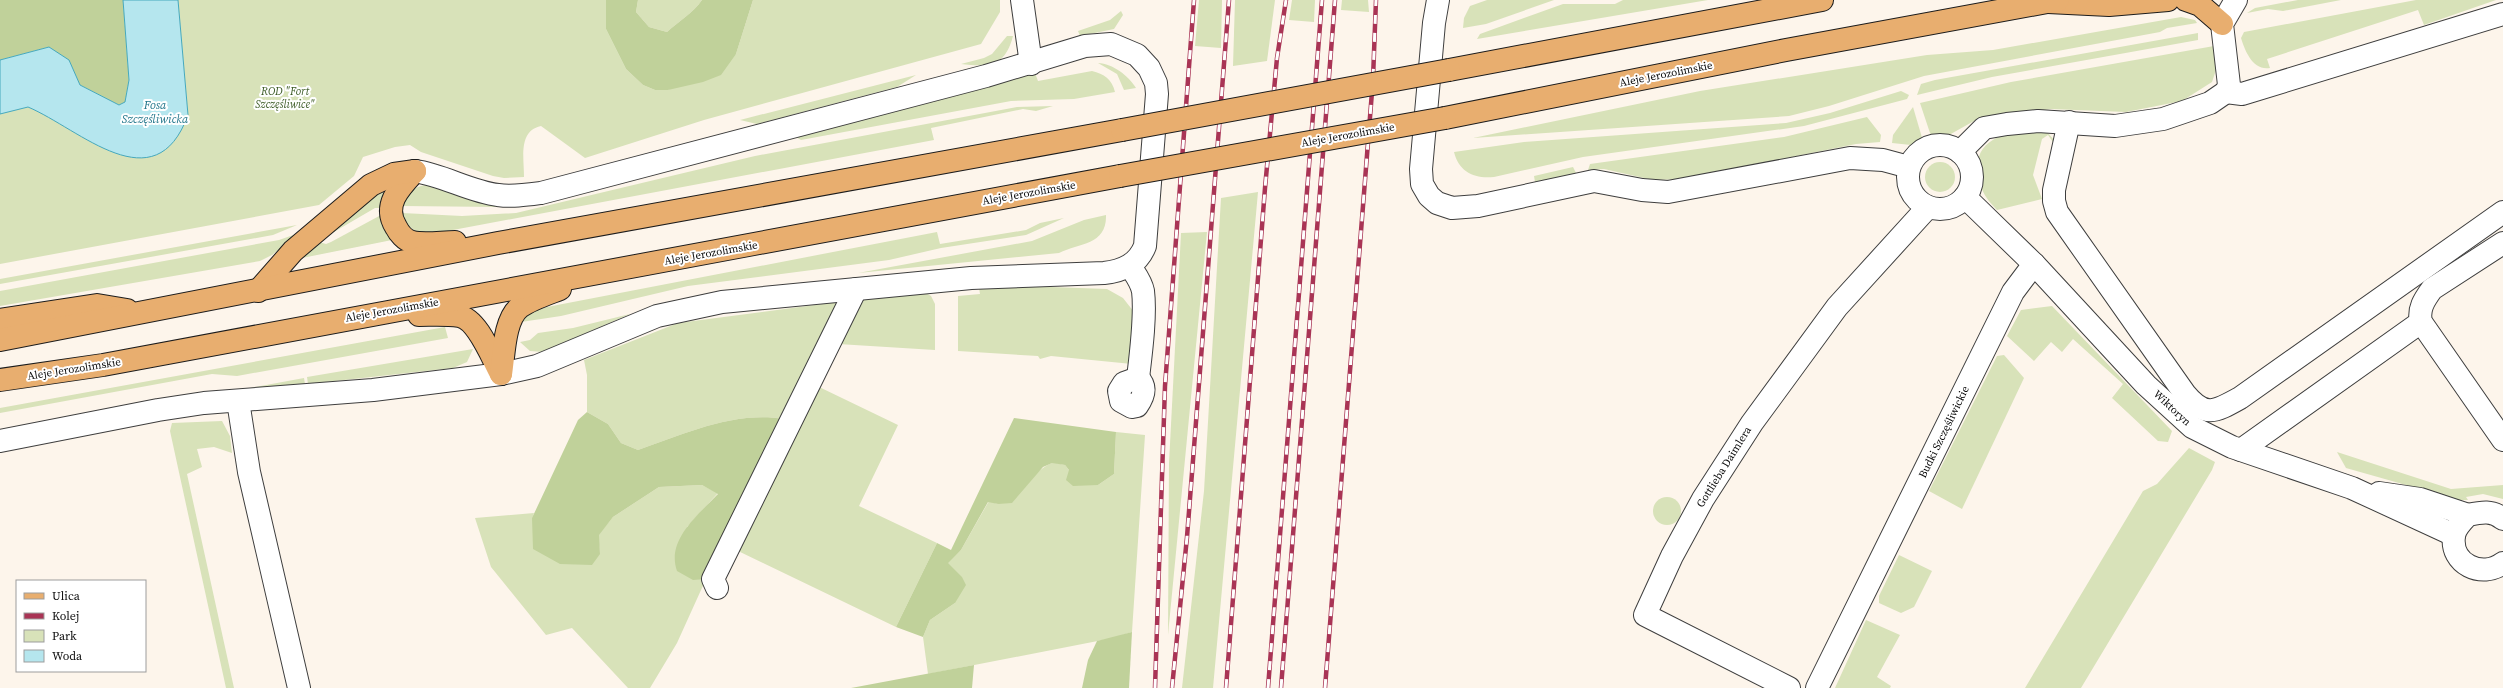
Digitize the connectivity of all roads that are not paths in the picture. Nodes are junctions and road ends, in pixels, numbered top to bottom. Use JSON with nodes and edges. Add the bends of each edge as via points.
{"nodes":[{"id":1,"x":1022,"y":0,"type":"edge"},
{"id":2,"x":1438,"y":0,"type":"edge"},
{"id":3,"x":1822,"y":0,"type":"edge"},
{"id":4,"x":2168,"y":0,"type":"edge"},
{"id":5,"x":2186,"y":0,"type":"edge"},
{"id":6,"x":2236,"y":0,"type":"edge"},
{"id":7,"x":2053,"y":1,"type":"edge"},
{"id":8,"x":2503,"y":14,"type":"edge"},
{"id":9,"x":2222,"y":24,"type":"junction"},
{"id":10,"x":1031,"y":64,"type":"junction"},
{"id":11,"x":2226,"y":92,"type":"junction"},
{"id":12,"x":2069,"y":122,"type":"junction"},
{"id":13,"x":1960,"y":152,"type":"junction"},
{"id":14,"x":1909,"y":167,"type":"junction"},
{"id":15,"x":415,"y":171,"type":"junction"},
{"id":16,"x":1966,"y":197,"type":"junction"},
{"id":17,"x":1928,"y":207,"type":"junction"},
{"id":18,"x":2503,"y":212,"type":"edge"},
{"id":19,"x":498,"y":243,"type":"junction"},
{"id":20,"x":2503,"y":243,"type":"edge"},
{"id":21,"x":2034,"y":264,"type":"junction"},
{"id":22,"x":1130,"y":266,"type":"junction"},
{"id":23,"x":590,"y":275,"type":"junction"},
{"id":24,"x":856,"y":289,"type":"junction"},
{"id":25,"x":258,"y":291,"type":"junction"},
{"id":26,"x":144,"y":312,"type":"junction"},
{"id":27,"x":370,"y":314,"type":"junction"},
{"id":28,"x":0,"y":320,"type":"edge"},
{"id":29,"x":2421,"y":322,"type":"junction"},
{"id":30,"x":0,"y":340,"type":"edge"},
{"id":31,"x":103,"y":365,"type":"junction"},
{"id":32,"x":501,"y":374,"type":"junction"},
{"id":33,"x":1138,"y":378,"type":"dead end"},
{"id":34,"x":0,"y":380,"type":"edge"},
{"id":35,"x":0,"y":393,"type":"edge"},
{"id":36,"x":238,"y":401,"type":"junction"},
{"id":37,"x":2503,"y":440,"type":"edge"},
{"id":38,"x":0,"y":441,"type":"edge"},
{"id":39,"x":2241,"y":450,"type":"junction"},
{"id":40,"x":2352,"y":488,"type":"junction"},
{"id":41,"x":2468,"y":515,"type":"junction"},
{"id":42,"x":2503,"y":520,"type":"edge"},
{"id":43,"x":2454,"y":535,"type":"junction"},
{"id":44,"x":2501,"y":569,"type":"edge"},
{"id":45,"x":717,"y":588,"type":"dead end"},
{"id":46,"x":299,"y":688,"type":"edge"},
{"id":47,"x":1789,"y":688,"type":"edge"},
{"id":48,"x":1817,"y":688,"type":"edge"}],
"edges":[{"from":1,"to":10,"type":"street"},
{"from":2,"to":14,"type":"street","via":[[1421,170],[1422,184],[1430,196],[1447,207],[1478,206],[1594,181],[1668,192],[1850,158],[1883,160]]},
{"from":3,"to":19,"type":"main road","bridge":true},
{"from":4,"to":7,"type":"main road","name":"Aleje Jerozolimskie","via":[[2109,4]]},
{"from":5,"to":9,"type":"main road","via":[[2200,5]]},
{"from":6,"to":9,"type":"street"},
{"from":7,"to":23,"type":"main road","name":"Aleje Jerozolimskie","bridge":true,"via":[[1786,50],[1445,118]]},
{"from":8,"to":11,"type":"street","via":[[2242,94]]},
{"from":9,"to":11,"type":"street","via":[[2230,79]]},
{"from":10,"to":15,"type":"street","via":[[541,193],[519,196],[496,195],[430,173]]},
{"from":10,"to":22,"type":"street","via":[[1085,46],[1111,44],[1137,54],[1153,76],[1157,94],[1147,236],[1143,252]]},
{"from":11,"to":12,"type":"street","via":[[2210,104],[2163,119],[2114,126]]},
{"from":12,"to":13,"type":"street","via":[[2038,121],[1984,128]]},
{"from":12,"to":18,"type":"street","via":[[2054,190],[2057,212],[2185,394],[2194,406],[2203,411],[2220,409],[2240,398]]},
{"from":13,"to":14,"type":"street","via":[[1941,145],[1931,146],[1914,158]]},
{"from":13,"to":16,"type":"street","via":[[1971,168],[1971,184]]},
{"from":14,"to":17,"type":"street","via":[[1908,182],[1913,195]]},
{"from":15,"to":19,"type":"main road","via":[[397,191],[390,211],[393,223],[400,234],[411,242]]},
{"from":15,"to":25,"type":"main road","via":[[394,174],[371,185],[293,250]]},
{"from":16,"to":17,"type":"street","via":[[1948,208]]},
{"from":16,"to":21,"type":"street"},
{"from":17,"to":47,"type":"street","name":"Gottlieba Daimlera","via":[[1837,307],[1752,423],[1703,499],[1672,556],[1645,615]]},
{"from":19,"to":25,"type":"main road"},
{"from":20,"to":29,"type":"street","via":[[2432,289],[2419,313]]},
{"from":21,"to":39,"type":"street","name":"Wiktoryn","via":[[2146,384],[2192,427],[2218,442]]},
{"from":21,"to":48,"type":"street","name":"Budki Szczęśliwickie","via":[[2013,292]]},
{"from":22,"to":24,"type":"street","via":[[1104,273],[971,278]]},
{"from":22,"to":33,"type":"street","via":[[1143,291]]},
{"from":23,"to":27,"type":"main road","name":"Aleje Jerozolimskie"},
{"from":23,"to":32,"type":"main road","via":[[521,306],[514,312],[508,327]]},
{"from":24,"to":32,"type":"street","via":[[722,302],[685,309],[632,326],[537,366]]},
{"from":24,"to":45,"type":"street","via":[[713,579]]},
{"from":25,"to":26,"type":"main road"},
{"from":26,"to":28,"type":"main road","via":[[97,305]]},
{"from":26,"to":30,"type":"main road"},
{"from":27,"to":31,"type":"main road","name":"Aleje Jerozolimskie"},
{"from":27,"to":32,"type":"main road","via":[[459,316],[467,319],[478,332]]},
{"from":29,"to":37,"type":"street"},
{"from":29,"to":39,"type":"street"},
{"from":31,"to":34,"type":"main road","name":"Aleje Jerozolimskie"},
{"from":31,"to":35,"type":"main road"},
{"from":32,"to":36,"type":"street","via":[[373,390]]},
{"from":36,"to":38,"type":"street","via":[[158,410]]},
{"from":36,"to":46,"type":"street","via":[[249,472]]},
{"from":39,"to":40,"type":"street","name":"Wiktoryn"},
{"from":40,"to":41,"type":"street","name":"Wiktoryn","via":[[2420,499]]},
{"from":40,"to":43,"type":"street","name":"Wiktoryn"},
{"from":41,"to":42,"type":"street","via":[[2484,512],[2497,514]]},
{"from":41,"to":43,"type":"street"},
{"from":43,"to":44,"type":"street","via":[[2455,548],[2466,564],[2484,571]]}]}
